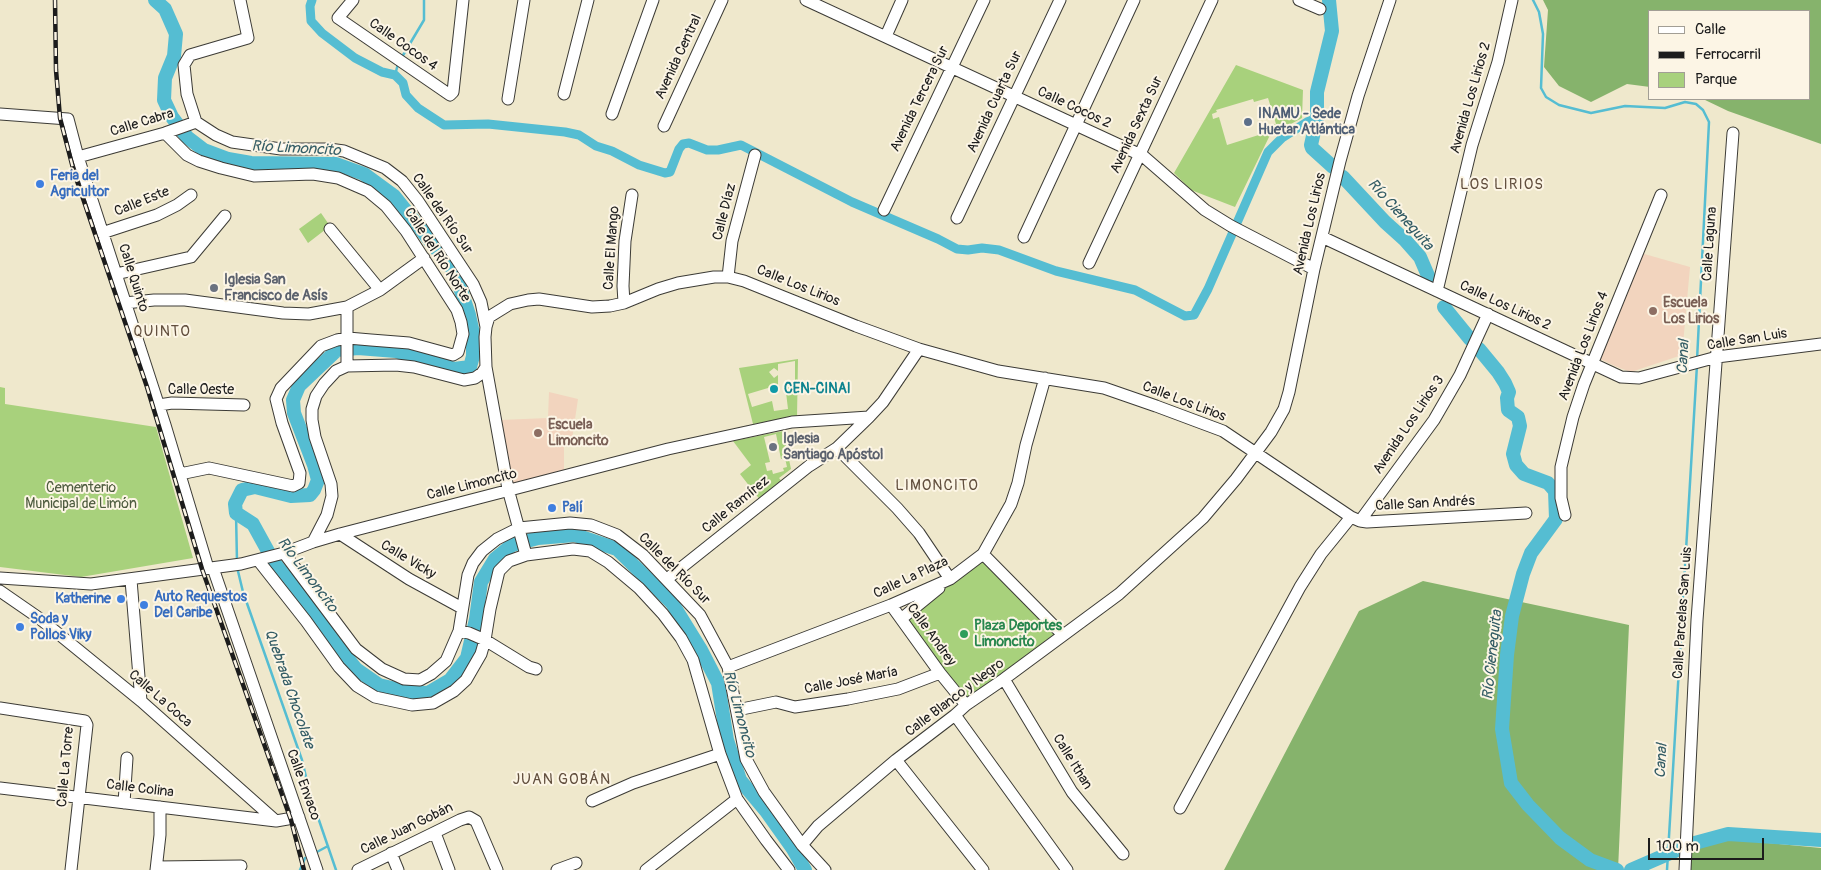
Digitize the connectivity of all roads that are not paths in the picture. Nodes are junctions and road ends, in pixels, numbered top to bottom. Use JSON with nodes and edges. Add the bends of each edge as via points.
{"nodes":[{"id":1,"x":240,"y":0,"type":"edge"},
{"id":2,"x":353,"y":0,"type":"edge"},
{"id":3,"x":463,"y":0,"type":"edge"},
{"id":4,"x":524,"y":0,"type":"edge"},
{"id":5,"x":588,"y":0,"type":"edge"},
{"id":6,"x":653,"y":0,"type":"edge"},
{"id":7,"x":722,"y":0,"type":"edge"},
{"id":8,"x":806,"y":0,"type":"edge"},
{"id":9,"x":902,"y":0,"type":"edge"},
{"id":10,"x":984,"y":0,"type":"edge"},
{"id":11,"x":1060,"y":0,"type":"edge"},
{"id":12,"x":1134,"y":0,"type":"edge"},
{"id":13,"x":1212,"y":0,"type":"edge"},
{"id":14,"x":1299,"y":0,"type":"edge"},
{"id":15,"x":1390,"y":0,"type":"edge"},
{"id":16,"x":1512,"y":0,"type":"edge"},
{"id":17,"x":826,"y":4,"type":"edge"},
{"id":18,"x":1320,"y":9,"type":"dead end"},
{"id":19,"x":886,"y":36,"type":"junction"},
{"id":20,"x":952,"y":68,"type":"junction"},
{"id":21,"x":564,"y":94,"type":"dead end"},
{"id":22,"x":1014,"y":96,"type":"junction"},
{"id":23,"x":508,"y":98,"type":"dead end"},
{"id":24,"x":0,"y":114,"type":"edge"},
{"id":25,"x":612,"y":114,"type":"dead end"},
{"id":26,"x":196,"y":122,"type":"junction"},
{"id":27,"x":664,"y":126,"type":"dead end"},
{"id":28,"x":1076,"y":126,"type":"junction"},
{"id":29,"x":165,"y":133,"type":"junction"},
{"id":30,"x":1733,"y":133,"type":"dead end"},
{"id":31,"x":755,"y":155,"type":"dead end"},
{"id":32,"x":1140,"y":155,"type":"junction"},
{"id":33,"x":78,"y":157,"type":"junction"},
{"id":34,"x":191,"y":195,"type":"dead end"},
{"id":35,"x":632,"y":195,"type":"dead end"},
{"id":36,"x":1661,"y":195,"type":"dead end"},
{"id":37,"x":884,"y":210,"type":"dead end"},
{"id":38,"x":225,"y":216,"type":"dead end"},
{"id":39,"x":957,"y":218,"type":"dead end"},
{"id":40,"x":330,"y":229,"type":"dead end"},
{"id":41,"x":102,"y":233,"type":"junction"},
{"id":42,"x":1024,"y":237,"type":"dead end"},
{"id":43,"x":1322,"y":237,"type":"junction"},
{"id":44,"x":424,"y":258,"type":"junction"},
{"id":45,"x":1089,"y":263,"type":"dead end"},
{"id":46,"x":1314,"y":269,"type":"junction"},
{"id":47,"x":116,"y":274,"type":"junction"},
{"id":48,"x":728,"y":277,"type":"junction"},
{"id":49,"x":380,"y":290,"type":"junction"},
{"id":50,"x":1437,"y":291,"type":"junction"},
{"id":51,"x":125,"y":303,"type":"junction"},
{"id":52,"x":624,"y":303,"type":"junction"},
{"id":53,"x":347,"y":307,"type":"junction"},
{"id":54,"x":1488,"y":314,"type":"junction"},
{"id":55,"x":486,"y":326,"type":"junction"},
{"id":56,"x":348,"y":338,"type":"junction"},
{"id":57,"x":1821,"y":344,"type":"edge"},
{"id":58,"x":919,"y":349,"type":"junction"},
{"id":59,"x":1717,"y":358,"type":"junction"},
{"id":60,"x":1593,"y":364,"type":"junction"},
{"id":61,"x":347,"y":366,"type":"junction"},
{"id":62,"x":486,"y":367,"type":"junction"},
{"id":63,"x":1679,"y":368,"type":"joint"},
{"id":64,"x":1045,"y":378,"type":"junction"},
{"id":65,"x":159,"y":405,"type":"junction"},
{"id":66,"x":244,"y":405,"type":"dead end"},
{"id":67,"x":869,"y":417,"type":"junction"},
{"id":68,"x":837,"y":448,"type":"junction"},
{"id":69,"x":1256,"y":453,"type":"junction"},
{"id":70,"x":180,"y":474,"type":"junction"},
{"id":71,"x":508,"y":489,"type":"junction"},
{"id":72,"x":1526,"y":513,"type":"dead end"},
{"id":73,"x":1565,"y":515,"type":"dead end"},
{"id":74,"x":1356,"y":519,"type":"junction"},
{"id":75,"x":520,"y":532,"type":"junction"},
{"id":76,"x":340,"y":534,"type":"junction"},
{"id":77,"x":313,"y":542,"type":"junction"},
{"id":78,"x":281,"y":554,"type":"junction"},
{"id":79,"x":525,"y":554,"type":"junction"},
{"id":80,"x":983,"y":554,"type":"junction"},
{"id":81,"x":260,"y":559,"type":"junction"},
{"id":82,"x":211,"y":568,"type":"junction"},
{"id":83,"x":0,"y":578,"type":"edge"},
{"id":84,"x":667,"y":579,"type":"junction"},
{"id":85,"x":950,"y":579,"type":"junction"},
{"id":86,"x":131,"y":580,"type":"junction"},
{"id":87,"x":0,"y":591,"type":"edge"},
{"id":88,"x":891,"y":605,"type":"junction"},
{"id":89,"x":462,"y":608,"type":"junction"},
{"id":90,"x":901,"y":619,"type":"junction"},
{"id":91,"x":473,"y":635,"type":"junction"},
{"id":92,"x":1063,"y":636,"type":"junction"},
{"id":93,"x":728,"y":667,"type":"junction"},
{"id":94,"x":536,"y":669,"type":"dead end"},
{"id":95,"x":940,"y":673,"type":"junction"},
{"id":96,"x":1004,"y":680,"type":"junction"},
{"id":97,"x":141,"y":701,"type":"junction"},
{"id":98,"x":966,"y":705,"type":"junction"},
{"id":99,"x":0,"y":708,"type":"edge"},
{"id":100,"x":737,"y":710,"type":"junction"},
{"id":101,"x":955,"y":716,"type":"junction"},
{"id":102,"x":720,"y":754,"type":"junction"},
{"id":103,"x":127,"y":758,"type":"dead end"},
{"id":104,"x":896,"y":760,"type":"junction"},
{"id":105,"x":0,"y":788,"type":"edge"},
{"id":106,"x":79,"y":797,"type":"junction"},
{"id":107,"x":737,"y":799,"type":"junction"},
{"id":108,"x":592,"y":801,"type":"dead end"},
{"id":109,"x":124,"y":803,"type":"junction"},
{"id":110,"x":160,"y":807,"type":"junction"},
{"id":111,"x":1180,"y":808,"type":"dead end"},
{"id":112,"x":299,"y":817,"type":"junction"},
{"id":113,"x":276,"y":821,"type":"junction"},
{"id":114,"x":435,"y":833,"type":"junction"},
{"id":115,"x":802,"y":845,"type":"junction"},
{"id":116,"x":391,"y":853,"type":"junction"},
{"id":117,"x":1123,"y":854,"type":"dead end"},
{"id":118,"x":576,"y":863,"type":"dead end"},
{"id":119,"x":241,"y":866,"type":"dead end"},
{"id":120,"x":156,"y":868,"type":"edge"},
{"id":121,"x":71,"y":870,"type":"edge"},
{"id":122,"x":317,"y":870,"type":"edge"},
{"id":123,"x":358,"y":870,"type":"edge"},
{"id":124,"x":398,"y":870,"type":"edge"},
{"id":125,"x":450,"y":870,"type":"edge"},
{"id":126,"x":497,"y":870,"type":"edge"},
{"id":127,"x":557,"y":870,"type":"edge"},
{"id":128,"x":646,"y":870,"type":"edge"},
{"id":129,"x":789,"y":870,"type":"edge"},
{"id":130,"x":825,"y":870,"type":"edge"},
{"id":131,"x":982,"y":870,"type":"edge"},
{"id":132,"x":1067,"y":870,"type":"edge"},
{"id":133,"x":1685,"y":870,"type":"edge"}],
"edges":[{"from":1,"to":26,"type":"street","name":"Calle Cabra","via":[[248,38],[190,55],[184,65],[186,94]]},
{"from":2,"to":3,"type":"street","name":"Calle Cocos 4","via":[[338,18],[447,95],[452,94]]},
{"from":4,"to":23,"type":"street"},
{"from":5,"to":21,"type":"street"},
{"from":6,"to":25,"type":"street"},
{"from":7,"to":27,"type":"street","name":"Avenida Central"},
{"from":8,"to":17,"type":"street","name":"Calle Cocos 2"},
{"from":9,"to":19,"type":"street"},
{"from":10,"to":20,"type":"street","name":"Avenida Tercera Sur"},
{"from":11,"to":22,"type":"street","name":"Avenida Cuarta Sur"},
{"from":12,"to":28,"type":"street"},
{"from":13,"to":32,"type":"street","name":"Avenida Sexta Sur"},
{"from":14,"to":18,"type":"street"},
{"from":15,"to":43,"type":"street","name":"Avenida Los Lirios","via":[[1350,123]]},
{"from":16,"to":50,"type":"street","name":"Avenida Los Lirios 2","via":[[1498,62],[1472,145]]},
{"from":17,"to":19,"type":"street","name":"Calle Cocos 2"},
{"from":19,"to":20,"type":"street","name":"Calle Cocos 2"},
{"from":20,"to":22,"type":"street","name":"Calle Cocos 2"},
{"from":20,"to":37,"type":"street","name":"Avenida Tercera Sur"},
{"from":22,"to":28,"type":"street","name":"Calle Cocos 2"},
{"from":22,"to":39,"type":"street","name":"Avenida Cuarta Sur"},
{"from":24,"to":33,"type":"street","name":"Calle Quinto","via":[[68,118]]},
{"from":26,"to":29,"type":"street","name":"Calle Cabra"},
{"from":26,"to":55,"type":"street","name":"Calle del Río Sur","via":[[232,142],[280,149],[344,151],[385,168],[402,181],[418,202],[473,284]]},
{"from":28,"to":32,"type":"street","name":"Calle Cocos 2"},
{"from":28,"to":42,"type":"street"},
{"from":29,"to":33,"type":"street","name":"Calle Cabra"},
{"from":29,"to":44,"type":"street","name":"Calle del Río Norte","via":[[199,162],[254,176],[313,174],[338,178],[368,191],[386,206]]},
{"from":30,"to":59,"type":"street","name":"Calle Laguna"},
{"from":31,"to":48,"type":"street","name":"Calle Díaz","via":[[732,241]]},
{"from":32,"to":45,"type":"street","name":"Avenida Sexta Sur"},
{"from":32,"to":46,"type":"street","name":"Calle Cocos 2","via":[[1205,210]]},
{"from":33,"to":41,"type":"street","name":"Calle Quinto"},
{"from":34,"to":41,"type":"street","name":"Calle Este","via":[[157,215]]},
{"from":35,"to":52,"type":"street","name":"Calle El Mango","via":[[625,241]]},
{"from":36,"to":60,"type":"street","name":"Avenida Los Lirios 4"},
{"from":38,"to":47,"type":"street","via":[[192,257]]},
{"from":40,"to":49,"type":"street"},
{"from":41,"to":47,"type":"street","name":"Calle Quinto"},
{"from":43,"to":46,"type":"street","name":"Avenida Los Lirios"},
{"from":43,"to":50,"type":"street","name":"Calle Los Lirios 2"},
{"from":44,"to":49,"type":"street"},
{"from":44,"to":56,"type":"street","name":"Calle del Río Norte","via":[[462,322],[463,334],[458,352],[453,355],[409,343]]},
{"from":46,"to":69,"type":"street","name":"Avenida Los Lirios","via":[[1284,409]]},
{"from":47,"to":51,"type":"street","name":"Calle Quinto"},
{"from":48,"to":52,"type":"street","name":"Calle Los Lirios","via":[[678,284]]},
{"from":48,"to":58,"type":"street","name":"Calle Los Lirios","via":[[744,280]]},
{"from":49,"to":53,"type":"street"},
{"from":50,"to":54,"type":"street","name":"Calle Los Lirios 2"},
{"from":51,"to":53,"type":"street","via":[[185,300],[309,314]]},
{"from":51,"to":65,"type":"street","name":"Calle Quinto"},
{"from":52,"to":55,"type":"street","name":"Calle Los Lirios","via":[[592,307],[528,300],[503,308],[490,317]]},
{"from":53,"to":56,"type":"street"},
{"from":54,"to":60,"type":"street","name":"Calle Los Lirios 2"},
{"from":54,"to":74,"type":"street","name":"Avenida Los Lirios 3","via":[[1460,375],[1438,413]]},
{"from":55,"to":62,"type":"street"},
{"from":56,"to":61,"type":"street"},
{"from":56,"to":70,"type":"street","name":"Calle del Río Norte","via":[[321,346],[281,388],[276,399],[300,473],[299,483],[294,486],[209,468]]},
{"from":57,"to":59,"type":"street","name":"Calle San Luis"},
{"from":58,"to":64,"type":"street","name":"Calle Los Lirios","via":[[998,371]]},
{"from":58,"to":67,"type":"street"},
{"from":59,"to":63,"type":"street","name":"Calle San Luis"},
{"from":59,"to":133,"type":"street","name":"Calle Parcelas San Luis","via":[[1696,620]]},
{"from":60,"to":63,"type":"street","name":"Calle Los Lirios 2","via":[[1621,376],[1639,378]]},
{"from":60,"to":73,"type":"street","name":"Avenida Los Lirios 4","via":[[1573,417],[1561,467],[1561,498]]},
{"from":61,"to":62,"type":"street","via":[[405,366],[464,380],[475,378]]},
{"from":61,"to":77,"type":"street","via":[[336,371],[324,384],[312,409],[315,437],[332,496],[327,515]]},
{"from":62,"to":71,"type":"street"},
{"from":64,"to":69,"type":"street","name":"Calle Los Lirios","via":[[1104,388],[1156,406],[1223,431]]},
{"from":64,"to":80,"type":"street","name":"Calle La Plaza","via":[[1011,504]]},
{"from":65,"to":66,"type":"street","name":"Calle Oeste"},
{"from":65,"to":70,"type":"street","name":"Calle Quinto"},
{"from":67,"to":68,"type":"street","name":"Calle Ramírez"},
{"from":67,"to":71,"type":"street","name":"Calle Limoncito","via":[[792,422],[751,430]]},
{"from":68,"to":84,"type":"street","name":"Calle Ramírez","via":[[809,466]]},
{"from":68,"to":85,"type":"street","via":[[913,527]]},
{"from":69,"to":74,"type":"street"},
{"from":69,"to":92,"type":"street","name":"Calle Blanco y Negro","via":[[1203,518],[1119,594]]},
{"from":70,"to":82,"type":"street","name":"Calle Quinto"},
{"from":71,"to":75,"type":"street"},
{"from":71,"to":76,"type":"street","name":"Calle Limoncito"},
{"from":72,"to":74,"type":"street","name":"Calle San Andrés","via":[[1367,522]]},
{"from":74,"to":111,"type":"street","name":"Avenida Los Lirios 3","via":[[1321,554],[1300,587]]},
{"from":75,"to":79,"type":"street"},
{"from":75,"to":84,"type":"street","name":"Calle del Río Sur","via":[[570,523],[604,529],[643,555]]},
{"from":75,"to":89,"type":"street","name":"Calle del Río Sur","via":[[497,539],[482,551],[468,575]]},
{"from":76,"to":77,"type":"street","name":"Calle Limoncito"},
{"from":76,"to":89,"type":"street","name":"Calle Vicky","via":[[410,580]]},
{"from":77,"to":78,"type":"street","name":"Calle Limoncito"},
{"from":78,"to":81,"type":"street","name":"Calle Limoncito"},
{"from":78,"to":91,"type":"street","name":"Calle del Río Sur","via":[[356,650],[404,679],[420,680],[431,674]]},
{"from":79,"to":91,"type":"street","via":[[509,561],[499,571],[490,609]]},
{"from":79,"to":102,"type":"street","via":[[573,549],[590,551],[639,588],[663,614],[694,660]]},
{"from":80,"to":85,"type":"street","name":"Calle La Plaza"},
{"from":80,"to":92,"type":"street"},
{"from":81,"to":82,"type":"street","name":"Calle Limoncito"},
{"from":81,"to":91,"type":"street","via":[[339,667],[357,686],[375,697],[412,704],[433,703],[454,691],[466,680],[482,654]]},
{"from":82,"to":86,"type":"street","name":"Calle Limoncito"},
{"from":82,"to":112,"type":"street","name":"Calle Envaco"},
{"from":83,"to":86,"type":"street","name":"Calle Limoncito","via":[[91,584]]},
{"from":84,"to":93,"type":"street","name":"Calle del Río Sur","via":[[700,615]]},
{"from":85,"to":88,"type":"street","name":"Calle La Plaza"},
{"from":85,"to":90,"type":"street"},
{"from":86,"to":97,"type":"street"},
{"from":87,"to":97,"type":"street","name":"Calle La Coca","via":[[39,618]]},
{"from":88,"to":90,"type":"street","name":"Calle Andrey"},
{"from":88,"to":93,"type":"street","name":"Calle La Plaza"},
{"from":89,"to":91,"type":"street","name":"Calle del Río Sur"},
{"from":90,"to":95,"type":"street","name":"Calle Andrey"},
{"from":91,"to":94,"type":"street"},
{"from":92,"to":96,"type":"street","name":"Calle Blanco y Negro"},
{"from":93,"to":100,"type":"street","name":"Calle del Río Sur"},
{"from":95,"to":98,"type":"street","name":"Calle Andrey"},
{"from":95,"to":100,"type":"street","name":"Calle José María","via":[[898,689],[848,699],[795,707],[776,702]]},
{"from":96,"to":98,"type":"street","name":"Calle Blanco y Negro"},
{"from":96,"to":117,"type":"street","name":"Calle Ithan","via":[[1072,792]]},
{"from":97,"to":113,"type":"street","name":"Calle La Coca"},
{"from":98,"to":101,"type":"street","name":"Calle Blanco y Negro"},
{"from":99,"to":106,"type":"street","name":"Calle La Torre","via":[[85,721],[87,731]]},
{"from":100,"to":115,"type":"street","name":"Calle del Río Sur","via":[[746,759],[764,792]]},
{"from":101,"to":104,"type":"street","name":"Calle Blanco y Negro"},
{"from":101,"to":132,"type":"street"},
{"from":102,"to":107,"type":"street"},
{"from":102,"to":108,"type":"street"},
{"from":103,"to":109,"type":"street"},
{"from":104,"to":115,"type":"street","name":"Calle Blanco y Negro","via":[[818,826]]},
{"from":104,"to":131,"type":"street"},
{"from":105,"to":106,"type":"street","name":"Calle Colina"},
{"from":106,"to":109,"type":"street","name":"Calle Colina"},
{"from":106,"to":121,"type":"street","name":"Calle La Torre"},
{"from":107,"to":128,"type":"street"},
{"from":107,"to":129,"type":"street"},
{"from":109,"to":110,"type":"street","name":"Calle Colina"},
{"from":110,"to":113,"type":"street","name":"Calle Colina"},
{"from":110,"to":120,"type":"street"},
{"from":112,"to":113,"type":"street"},
{"from":112,"to":122,"type":"street","name":"Calle Envaco"},
{"from":114,"to":116,"type":"street","name":"Calle Juan Gobán"},
{"from":114,"to":125,"type":"street"},
{"from":114,"to":126,"type":"street","name":"Calle Juan Gobán","via":[[469,817],[476,821]]},
{"from":115,"to":130,"type":"street","name":"Calle del Río Sur"},
{"from":116,"to":123,"type":"street","name":"Calle Juan Gobán"},
{"from":116,"to":124,"type":"street"},
{"from":118,"to":127,"type":"street"},
{"from":119,"to":120,"type":"street"}]}
